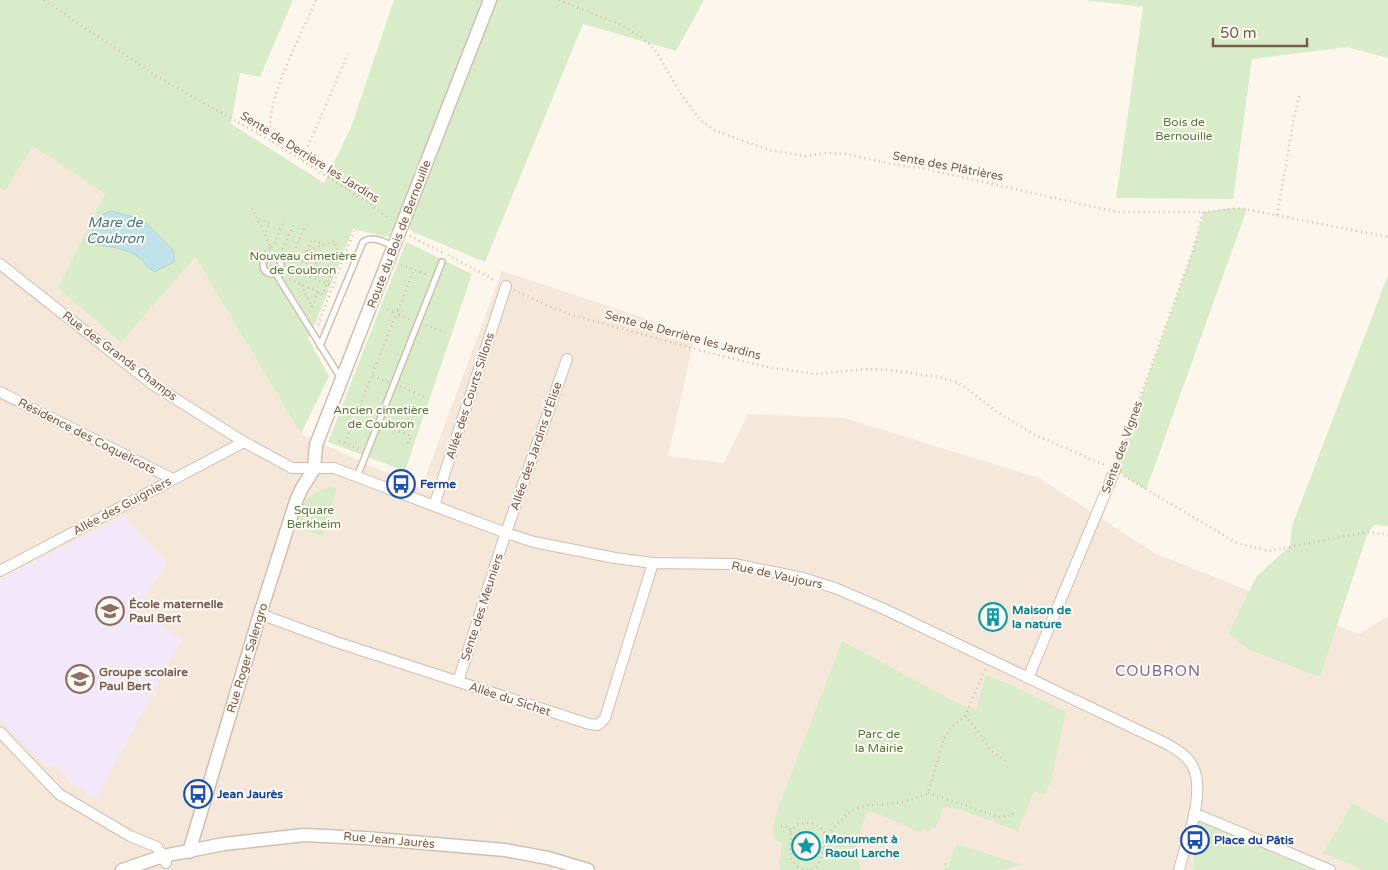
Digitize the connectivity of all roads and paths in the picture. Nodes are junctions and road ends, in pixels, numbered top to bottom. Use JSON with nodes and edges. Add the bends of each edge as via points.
{"nodes":[{"id":1,"x":44,"y":0,"type":"edge"},
{"id":2,"x":316,"y":0,"type":"edge"},
{"id":3,"x":490,"y":0,"type":"edge"},
{"id":4,"x":560,"y":0,"type":"edge"},
{"id":5,"x":348,"y":54,"type":"dead end"},
{"id":6,"x":1300,"y":94,"type":"dead end"},
{"id":7,"x":273,"y":142,"type":"junction"},
{"id":8,"x":302,"y":160,"type":"junction"},
{"id":9,"x":252,"y":208,"type":"dead end"},
{"id":10,"x":1204,"y":212,"type":"junction"},
{"id":11,"x":1277,"y":215,"type":"junction"},
{"id":12,"x":258,"y":218,"type":"junction"},
{"id":13,"x":284,"y":220,"type":"dead end"},
{"id":14,"x":294,"y":224,"type":"dead end"},
{"id":15,"x":304,"y":228,"type":"dead end"},
{"id":16,"x":400,"y":230,"type":"junction"},
{"id":17,"x":354,"y":231,"type":"dead end"},
{"id":18,"x":265,"y":235,"type":"junction"},
{"id":19,"x":1388,"y":238,"type":"edge"},
{"id":20,"x":323,"y":245,"type":"junction"},
{"id":21,"x":271,"y":247,"type":"junction"},
{"id":22,"x":394,"y":247,"type":"junction"},
{"id":23,"x":307,"y":251,"type":"junction"},
{"id":24,"x":295,"y":255,"type":"junction"},
{"id":25,"x":267,"y":257,"type":"junction"},
{"id":26,"x":332,"y":257,"type":"junction"},
{"id":27,"x":278,"y":258,"type":"junction"},
{"id":28,"x":296,"y":259,"type":"junction"},
{"id":29,"x":442,"y":262,"type":"dead end"},
{"id":30,"x":0,"y":264,"type":"edge"},
{"id":31,"x":311,"y":265,"type":"junction"},
{"id":32,"x":401,"y":265,"type":"dead end"},
{"id":33,"x":282,"y":266,"type":"junction"},
{"id":34,"x":414,"y":269,"type":"junction"},
{"id":35,"x":293,"y":270,"type":"junction"},
{"id":36,"x":327,"y":271,"type":"junction"},
{"id":37,"x":276,"y":274,"type":"junction"},
{"id":38,"x":436,"y":278,"type":"junction"},
{"id":39,"x":328,"y":283,"type":"junction"},
{"id":40,"x":301,"y":284,"type":"junction"},
{"id":41,"x":333,"y":286,"type":"junction"},
{"id":42,"x":506,"y":286,"type":"junction"},
{"id":43,"x":318,"y":292,"type":"junction"},
{"id":44,"x":387,"y":310,"type":"dead end"},
{"id":45,"x":398,"y":311,"type":"junction"},
{"id":46,"x":393,"y":312,"type":"junction"},
{"id":47,"x":395,"y":317,"type":"junction"},
{"id":48,"x":419,"y":323,"type":"junction"},
{"id":49,"x":446,"y":333,"type":"dead end"},
{"id":50,"x":314,"y":335,"type":"junction"},
{"id":51,"x":320,"y":346,"type":"junction"},
{"id":52,"x":567,"y":359,"type":"dead end"},
{"id":53,"x":373,"y":376,"type":"junction"},
{"id":54,"x":342,"y":380,"type":"junction"},
{"id":55,"x":394,"y":384,"type":"junction"},
{"id":56,"x":0,"y":392,"type":"edge"},
{"id":57,"x":426,"y":396,"type":"dead end"},
{"id":58,"x":379,"y":424,"type":"junction"},
{"id":59,"x":339,"y":441,"type":"dead end"},
{"id":60,"x":244,"y":442,"type":"junction"},
{"id":61,"x":345,"y":443,"type":"junction"},
{"id":62,"x":407,"y":446,"type":"dead end"},
{"id":63,"x":367,"y":452,"type":"junction"},
{"id":64,"x":314,"y":468,"type":"junction"},
{"id":65,"x":1115,"y":470,"type":"junction"},
{"id":66,"x":357,"y":477,"type":"junction"},
{"id":67,"x":173,"y":479,"type":"junction"},
{"id":68,"x":434,"y":506,"type":"junction"},
{"id":69,"x":506,"y":533,"type":"junction"},
{"id":70,"x":1388,"y":534,"type":"edge"},
{"id":71,"x":653,"y":563,"type":"junction"},
{"id":72,"x":0,"y":571,"type":"edge"},
{"id":73,"x":260,"y":614,"type":"junction"},
{"id":74,"x":989,"y":659,"type":"junction"},
{"id":75,"x":1028,"y":678,"type":"junction"},
{"id":76,"x":458,"y":682,"type":"junction"},
{"id":77,"x":965,"y":716,"type":"junction"},
{"id":78,"x":0,"y":732,"type":"edge"},
{"id":79,"x":1005,"y":761,"type":"dead end"},
{"id":80,"x":928,"y":793,"type":"junction"},
{"id":81,"x":1012,"y":811,"type":"dead end"},
{"id":82,"x":1194,"y":813,"type":"junction"},
{"id":83,"x":781,"y":826,"type":"dead end"},
{"id":84,"x":792,"y":832,"type":"junction"},
{"id":85,"x":826,"y":836,"type":"junction"},
{"id":86,"x":189,"y":852,"type":"junction"},
{"id":87,"x":165,"y":860,"type":"junction"},
{"id":88,"x":944,"y":864,"type":"dead end"},
{"id":89,"x":949,"y":865,"type":"dead end"},
{"id":90,"x":122,"y":870,"type":"edge"},
{"id":91,"x":144,"y":870,"type":"edge"},
{"id":92,"x":588,"y":870,"type":"edge"},
{"id":93,"x":1180,"y":870,"type":"edge"},
{"id":94,"x":1330,"y":870,"type":"edge"}],
"edges":[{"from":1,"to":7,"type":"path","name":"Sente de Derrière les Jardins","via":[[158,77]]},
{"from":2,"to":7,"type":"path","via":[[274,102],[270,127]]},
{"from":3,"to":16,"type":"street","name":"Route du Bois de Bernouille"},
{"from":4,"to":10,"type":"path","name":"Sente des Plâtrières","via":[[643,38],[656,52],[700,120],[742,142],[805,156],[846,154],[1117,212]]},
{"from":5,"to":8,"type":"path"},
{"from":6,"to":11,"type":"path"},
{"from":7,"to":8,"type":"path","name":"Sente de Derrière les Jardins"},
{"from":8,"to":16,"type":"path","name":"Sente de Derrière les Jardins","via":[[380,210]]},
{"from":9,"to":12,"type":"path"},
{"from":10,"to":11,"type":"path","name":"Sente des Plâtrières","via":[[1240,208]]},
{"from":10,"to":65,"type":"path","name":"Sente des Vignes"},
{"from":11,"to":19,"type":"path","name":"Sente des Plâtrières"},
{"from":12,"to":18,"type":"path"},
{"from":12,"to":18,"type":"path","via":[[270,223]]},
{"from":13,"to":21,"type":"path"},
{"from":14,"to":27,"type":"path"},
{"from":15,"to":24,"type":"path"},
{"from":16,"to":22,"type":"street","name":"Route du Bois de Bernouille"},
{"from":16,"to":42,"type":"path","name":"Sente de Derrière les Jardins"},
{"from":17,"to":41,"type":"path"},
{"from":18,"to":21,"type":"path"},
{"from":20,"to":23,"type":"path"},
{"from":20,"to":23,"type":"path","via":[[311,240]]},
{"from":20,"to":26,"type":"path","via":[[334,241],[339,254]]},
{"from":21,"to":25,"type":"path","via":[[265,252]]},
{"from":22,"to":51,"type":"lane","via":[[373,238],[363,242]]},
{"from":22,"to":54,"type":"street","name":"Route du Bois de Bernouille"},
{"from":23,"to":24,"type":"path"},
{"from":24,"to":28,"type":"path"},
{"from":25,"to":27,"type":"lane"},
{"from":25,"to":37,"type":"lane","via":[[263,268],[270,274]]},
{"from":26,"to":31,"type":"path"},
{"from":26,"to":36,"type":"path"},
{"from":27,"to":33,"type":"lane"},
{"from":28,"to":31,"type":"path"},
{"from":28,"to":35,"type":"path"},
{"from":29,"to":38,"type":"lane"},
{"from":30,"to":60,"type":"street","name":"Rue des Grands Champs","via":[[152,384]]},
{"from":31,"to":36,"type":"path"},
{"from":32,"to":34,"type":"path"},
{"from":33,"to":35,"type":"path"},
{"from":33,"to":37,"type":"lane"},
{"from":34,"to":38,"type":"path"},
{"from":34,"to":45,"type":"path"},
{"from":35,"to":39,"type":"path"},
{"from":35,"to":40,"type":"path","via":[[289,279]]},
{"from":36,"to":39,"type":"path","via":[[331,273]]},
{"from":37,"to":50,"type":"lane"},
{"from":38,"to":48,"type":"lane"},
{"from":39,"to":41,"type":"path"},
{"from":39,"to":43,"type":"path","via":[[323,294]]},
{"from":40,"to":43,"type":"path"},
{"from":40,"to":43,"type":"path","via":[[312,307]]},
{"from":41,"to":50,"type":"path"},
{"from":42,"to":65,"type":"path","name":"Sente de Derrière les Jardins","via":[[572,315],[772,368],[816,374],[890,370],[956,382],[1033,434]]},
{"from":42,"to":68,"type":"street","name":"Allée des Courts Sillons"},
{"from":44,"to":46,"type":"path"},
{"from":45,"to":46,"type":"path"},
{"from":45,"to":47,"type":"path","via":[[399,315]]},
{"from":46,"to":47,"type":"path"},
{"from":47,"to":53,"type":"path"},
{"from":48,"to":49,"type":"path"},
{"from":48,"to":55,"type":"lane"},
{"from":50,"to":51,"type":"lane"},
{"from":51,"to":54,"type":"lane"},
{"from":52,"to":69,"type":"street","name":"Allée des Jardins d'Élise"},
{"from":53,"to":55,"type":"path"},
{"from":53,"to":61,"type":"path"},
{"from":54,"to":64,"type":"street","name":"Route du Bois de Bernouille","via":[[316,445]]},
{"from":55,"to":57,"type":"path"},
{"from":55,"to":58,"type":"lane"},
{"from":56,"to":67,"type":"street","name":"Résidence des Coquelicots"},
{"from":58,"to":62,"type":"path","via":[[411,436]]},
{"from":58,"to":63,"type":"lane"},
{"from":59,"to":61,"type":"path"},
{"from":60,"to":64,"type":"street","name":"Rue des Grands Champs","via":[[292,468]]},
{"from":60,"to":67,"type":"street","name":"Allée des Guigniers"},
{"from":61,"to":63,"type":"path"},
{"from":63,"to":66,"type":"lane"},
{"from":64,"to":66,"type":"street","name":"Rue de Vaujours","via":[[334,468]]},
{"from":64,"to":73,"type":"street","name":"Rue Roger Salengro","via":[[296,501]]},
{"from":65,"to":70,"type":"path","name":"Sente de Derrière les Jardins","via":[[1237,543],[1268,551],[1368,532]]},
{"from":65,"to":75,"type":"street","name":"Sente des Vignes"},
{"from":66,"to":68,"type":"street","name":"Rue de Vaujours"},
{"from":67,"to":72,"type":"street","name":"Allée des Guigniers"},
{"from":68,"to":69,"type":"street","name":"Rue de Vaujours"},
{"from":69,"to":71,"type":"street","name":"Rue de Vaujours","via":[[534,542]]},
{"from":69,"to":76,"type":"street","name":"Sente des Meuniers"},
{"from":71,"to":74,"type":"street","name":"Rue de Vaujours","via":[[734,564],[803,578],[835,588]]},
{"from":71,"to":76,"type":"street","name":"Allée du Sichet","via":[[605,718],[598,725]]},
{"from":73,"to":76,"type":"street","name":"Allée du Sichet"},
{"from":73,"to":86,"type":"street","name":"Rue Roger Salengro"},
{"from":74,"to":75,"type":"street","name":"Rue de Vaujours"},
{"from":74,"to":77,"type":"path"},
{"from":75,"to":82,"type":"street","name":"Rue de Vaujours","via":[[1183,754],[1193,766],[1198,785]]},
{"from":77,"to":79,"type":"path","via":[[990,750]]},
{"from":77,"to":80,"type":"path","via":[[944,739]]},
{"from":78,"to":87,"type":"street","via":[[59,794],[130,836],[157,847]]},
{"from":80,"to":81,"type":"path","via":[[999,817],[1013,815]]},
{"from":80,"to":85,"type":"path","via":[[900,802],[861,806]]},
{"from":82,"to":93,"type":"street","name":"Rue de Vaujours"},
{"from":82,"to":94,"type":"street"},
{"from":83,"to":84,"type":"path","via":[[789,827]]},
{"from":84,"to":85,"type":"path","via":[[796,825],[810,823],[824,830]]},
{"from":84,"to":85,"type":"path","via":[[790,856],[797,866],[807,870],[818,865]]},
{"from":86,"to":87,"type":"street","name":"Rue Jean Jaurès"},
{"from":86,"to":92,"type":"street","name":"Rue Jean Jaurès","via":[[280,836],[334,836],[505,850]]},
{"from":87,"to":90,"type":"street","name":"Rue Jean Jaurès"},
{"from":87,"to":91,"type":"street","name":"Rue Jean Jaurès"},
{"from":88,"to":89,"type":"path"}]}
